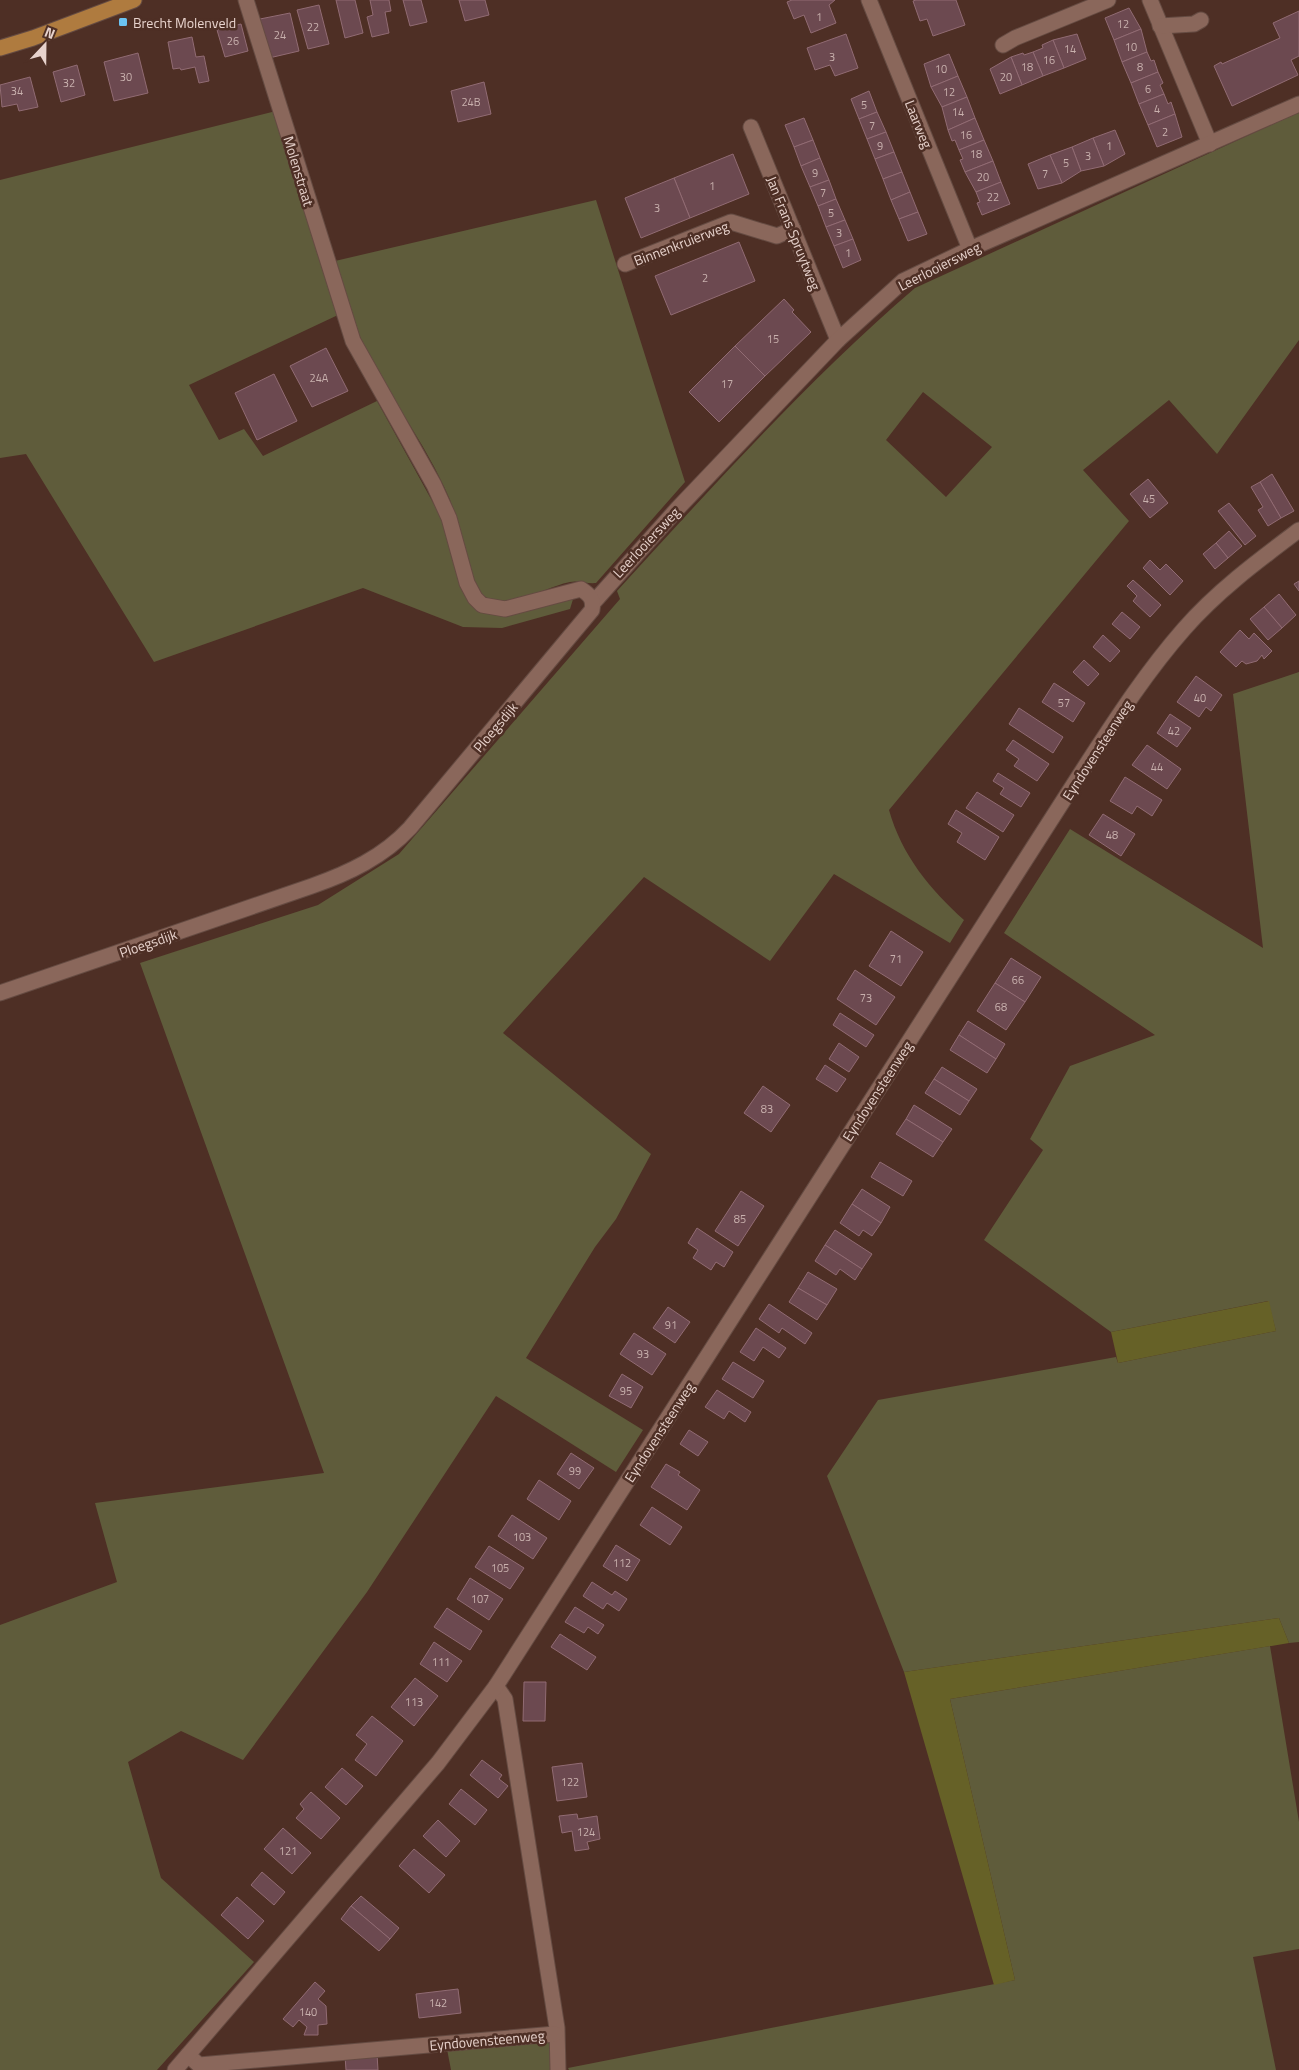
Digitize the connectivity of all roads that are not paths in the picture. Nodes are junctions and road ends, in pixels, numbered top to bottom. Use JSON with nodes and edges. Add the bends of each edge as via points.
{"nodes":[{"id":1,"x":134,"y":0,"type":"edge"},
{"id":2,"x":246,"y":0,"type":"edge"},
{"id":3,"x":869,"y":0,"type":"edge"},
{"id":4,"x":1108,"y":0,"type":"edge"},
{"id":5,"x":1150,"y":0,"type":"edge"},
{"id":6,"x":1201,"y":20,"type":"dead end"},
{"id":7,"x":1160,"y":26,"type":"junction"},
{"id":8,"x":1004,"y":45,"type":"dead end"},
{"id":9,"x":0,"y":48,"type":"edge"},
{"id":10,"x":1299,"y":104,"type":"edge"},
{"id":11,"x":751,"y":127,"type":"dead end"},
{"id":12,"x":1210,"y":144,"type":"junction"},
{"id":13,"x":792,"y":229,"type":"junction"},
{"id":14,"x":970,"y":249,"type":"junction"},
{"id":15,"x":625,"y":264,"type":"dead end"},
{"id":16,"x":838,"y":340,"type":"junction"},
{"id":17,"x":1299,"y":530,"type":"edge"},
{"id":18,"x":593,"y":603,"type":"junction"},
{"id":19,"x":0,"y":994,"type":"edge"},
{"id":20,"x":496,"y":1686,"type":"junction"},
{"id":21,"x":555,"y":2034,"type":"junction"},
{"id":22,"x":188,"y":2055,"type":"junction"},
{"id":23,"x":175,"y":2070,"type":"edge"},
{"id":24,"x":558,"y":2070,"type":"edge"}],
"edges":[{"from":1,"to":9,"type":"main road"},
{"from":2,"to":18,"type":"street","name":"Molenstraat","via":[[353,341],[434,485],[449,518],[475,598],[482,605],[505,609],[581,589],[590,595]]},
{"from":3,"to":14,"type":"street","name":"Laarweg"},
{"from":4,"to":8,"type":"street"},
{"from":5,"to":7,"type":"street"},
{"from":6,"to":7,"type":"street","via":[[1194,24]]},
{"from":7,"to":12,"type":"street"},
{"from":10,"to":12,"type":"street","name":"Leerlooiersweg"},
{"from":11,"to":13,"type":"street","name":"Jan Frans Spruytweg"},
{"from":12,"to":14,"type":"street","name":"Leerlooiersweg"},
{"from":13,"to":15,"type":"street","name":"Binnenkruierweg","via":[[777,236],[731,222]]},
{"from":13,"to":16,"type":"street","name":"Jan Frans Spruytweg"},
{"from":14,"to":16,"type":"street","name":"Leerlooiersweg","via":[[903,281]]},
{"from":16,"to":18,"type":"street","name":"Leerlooiersweg","via":[[678,508]]},
{"from":17,"to":20,"type":"street","name":"Eyndovensteenweg","via":[[1248,569],[1185,628],[1118,716]]},
{"from":18,"to":19,"type":"street","name":"Ploegsdijk","via":[[586,619],[410,828],[364,864],[312,886]]},
{"from":20,"to":21,"type":"street","name":"Eyndovensteenweg","via":[[505,1699],[557,2028]]},
{"from":20,"to":22,"type":"street","name":"Eyndovensteenweg","via":[[438,1763]]},
{"from":21,"to":22,"type":"street","name":"Eyndovensteenweg","via":[[199,2065]]},
{"from":21,"to":24,"type":"street"},
{"from":22,"to":23,"type":"street","name":"Eyndovensteenweg"}]}
